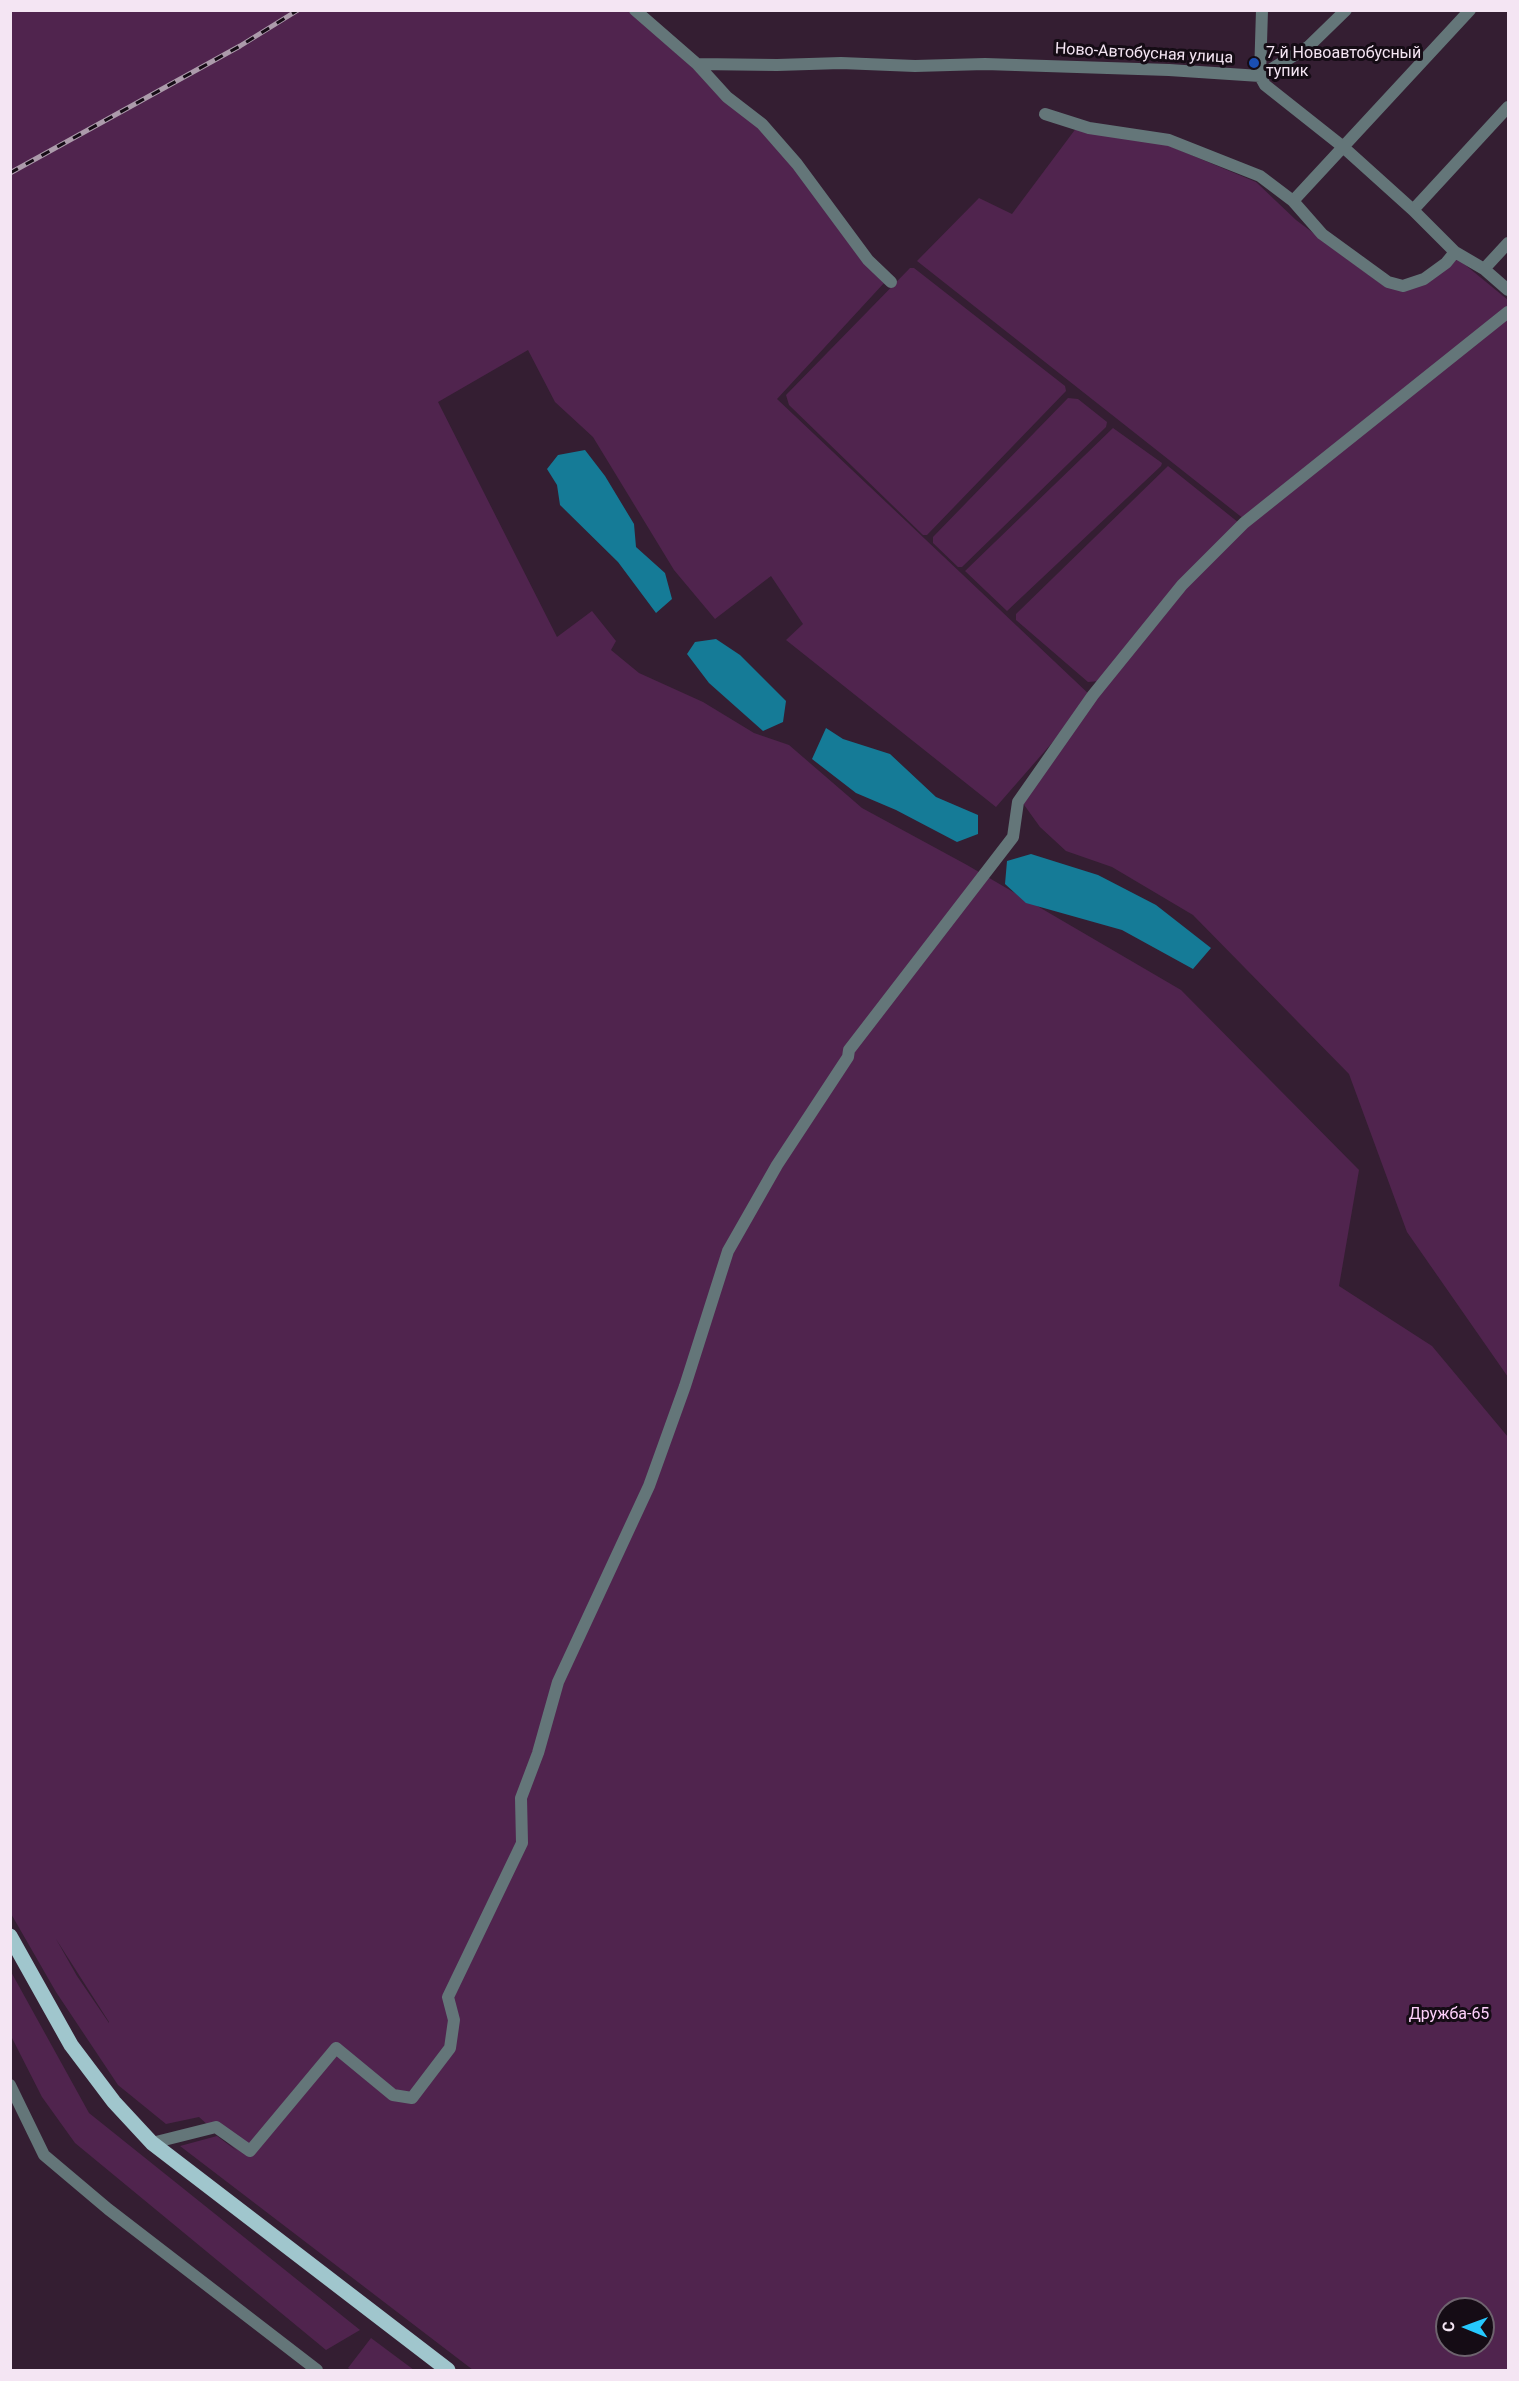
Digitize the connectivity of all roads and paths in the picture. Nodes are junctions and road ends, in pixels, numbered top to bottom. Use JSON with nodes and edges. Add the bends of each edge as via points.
{"nodes":[{"id":1,"x":635,"y":10,"type":"edge"},
{"id":2,"x":1262,"y":10,"type":"edge"},
{"id":3,"x":1346,"y":10,"type":"edge"},
{"id":4,"x":1470,"y":10,"type":"edge"},
{"id":5,"x":697,"y":64,"type":"junction"},
{"id":6,"x":1260,"y":76,"type":"junction"},
{"id":7,"x":1509,"y":107,"type":"edge"},
{"id":8,"x":1045,"y":114,"type":"dead end"},
{"id":9,"x":1342,"y":146,"type":"junction"},
{"id":10,"x":1293,"y":201,"type":"junction"},
{"id":11,"x":1413,"y":210,"type":"junction"},
{"id":12,"x":1509,"y":243,"type":"edge"},
{"id":13,"x":1455,"y":252,"type":"junction"},
{"id":14,"x":1484,"y":269,"type":"junction"},
{"id":15,"x":891,"y":282,"type":"dead end"},
{"id":16,"x":1509,"y":290,"type":"edge"},
{"id":17,"x":1509,"y":312,"type":"edge"},
{"id":18,"x":10,"y":1936,"type":"edge"},
{"id":19,"x":10,"y":2085,"type":"edge"},
{"id":20,"x":152,"y":2143,"type":"junction"},
{"id":21,"x":317,"y":2370,"type":"edge"},
{"id":22,"x":448,"y":2370,"type":"edge"}],
"edges":[{"from":1,"to":5,"type":"street"},
{"from":2,"to":6,"type":"street"},
{"from":3,"to":6,"type":"street","via":[[1308,47]]},
{"from":4,"to":9,"type":"street"},
{"from":5,"to":6,"type":"street","name":"Ново-Автобусная улица","via":[[985,64]]},
{"from":5,"to":15,"type":"street","via":[[727,97],[769,132],[868,260]]},
{"from":6,"to":9,"type":"street","via":[[1265,85]]},
{"from":7,"to":11,"type":"street"},
{"from":8,"to":10,"type":"street","via":[[1089,128],[1169,140],[1260,176]]},
{"from":9,"to":10,"type":"street"},
{"from":9,"to":11,"type":"street"},
{"from":10,"to":13,"type":"street","via":[[1322,234],[1388,282],[1403,286],[1424,279]]},
{"from":11,"to":13,"type":"street"},
{"from":12,"to":14,"type":"street"},
{"from":13,"to":14,"type":"street"},
{"from":14,"to":16,"type":"street"},
{"from":17,"to":20,"type":"street","via":[[1244,523],[1182,585],[1093,695],[1018,802],[1013,837],[849,1050],[777,1165],[728,1251],[649,1486],[558,1682],[521,1798],[522,1844],[448,1997],[454,2020],[450,2048],[412,2098],[393,2095],[336,2048],[250,2151],[216,2127]]},
{"from":18,"to":20,"type":"main road","via":[[71,2044],[114,2102]]},
{"from":19,"to":21,"type":"street","via":[[44,2155]]},
{"from":20,"to":22,"type":"main road"}]}
